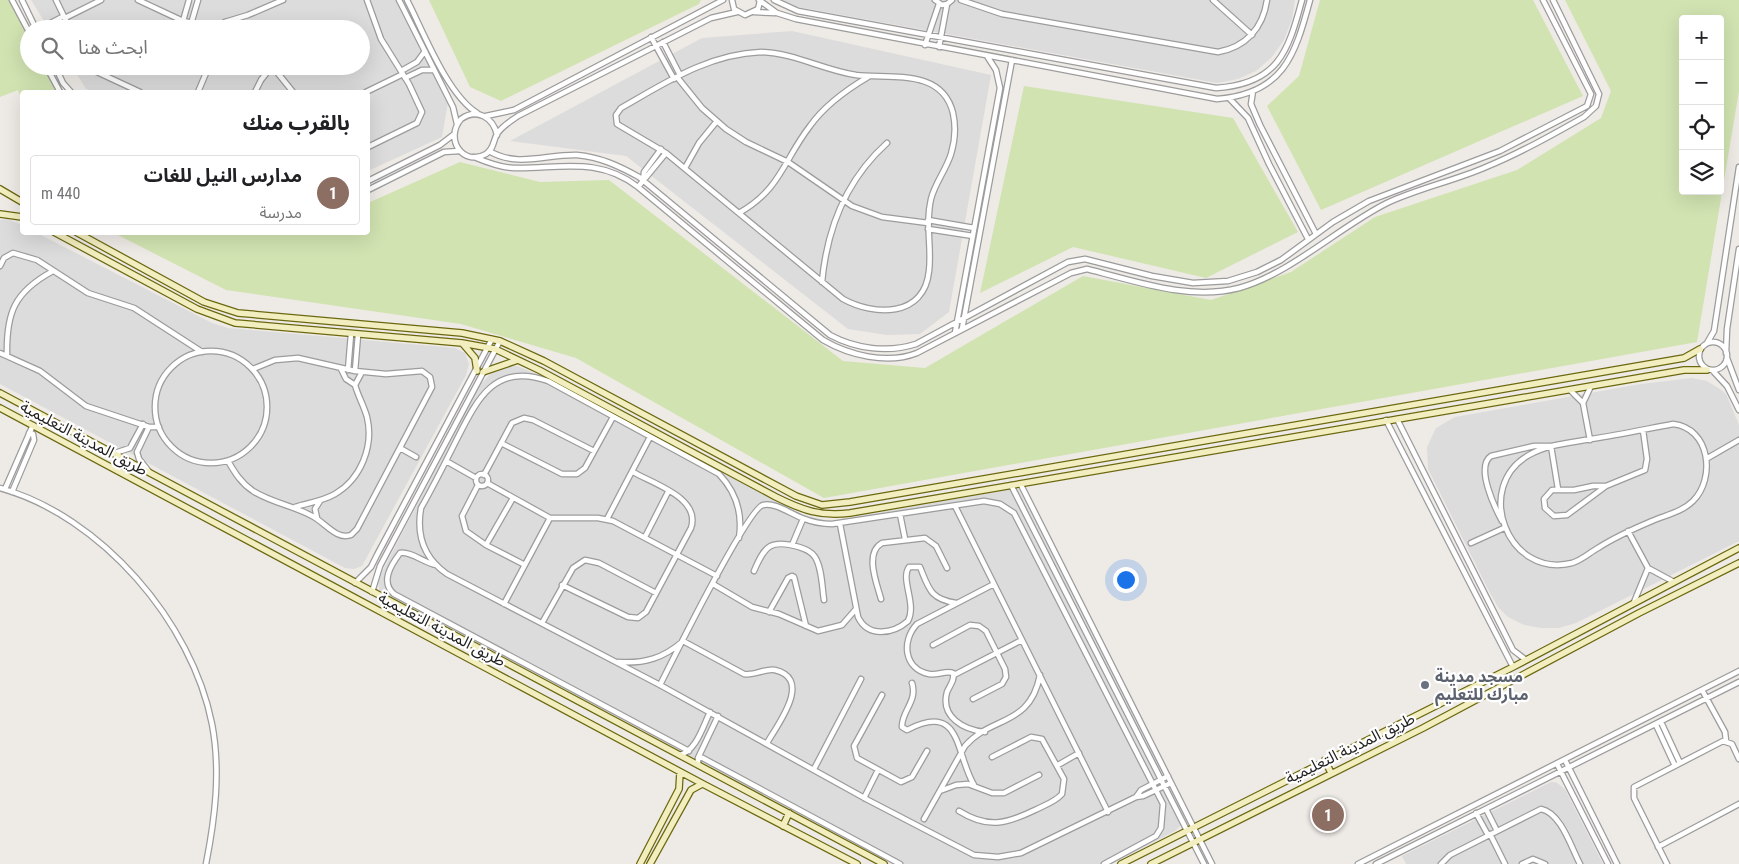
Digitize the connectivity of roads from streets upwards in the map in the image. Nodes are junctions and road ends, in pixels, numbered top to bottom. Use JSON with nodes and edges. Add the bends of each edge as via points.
{"nodes":[{"id":1,"x":12,"y":0,"type":"edge"},
{"id":2,"x":22,"y":0,"type":"edge"},
{"id":3,"x":56,"y":0,"type":"edge"},
{"id":4,"x":101,"y":0,"type":"edge"},
{"id":5,"x":138,"y":0,"type":"edge"},
{"id":6,"x":189,"y":0,"type":"edge"},
{"id":7,"x":198,"y":0,"type":"edge"},
{"id":8,"x":283,"y":0,"type":"edge"},
{"id":9,"x":367,"y":0,"type":"edge"},
{"id":10,"x":399,"y":0,"type":"edge"},
{"id":11,"x":407,"y":0,"type":"edge"},
{"id":12,"x":723,"y":0,"type":"edge"},
{"id":13,"x":732,"y":0,"type":"edge"},
{"id":14,"x":774,"y":0,"type":"edge"},
{"id":15,"x":952,"y":0,"type":"edge"},
{"id":16,"x":961,"y":0,"type":"edge"},
{"id":17,"x":1213,"y":0,"type":"edge"},
{"id":18,"x":1267,"y":0,"type":"edge"},
{"id":19,"x":1302,"y":0,"type":"edge"},
{"id":20,"x":1310,"y":0,"type":"edge"},
{"id":21,"x":1543,"y":0,"type":"edge"},
{"id":22,"x":1553,"y":0,"type":"edge"},
{"id":23,"x":760,"y":1,"type":"edge"},
{"id":24,"x":937,"y":2,"type":"edge"},
{"id":25,"x":947,"y":4,"type":"junction"},
{"id":26,"x":737,"y":12,"type":"junction"},
{"id":27,"x":754,"y":12,"type":"junction"},
{"id":28,"x":777,"y":13,"type":"junction"},
{"id":29,"x":65,"y":17,"type":"junction"},
{"id":30,"x":23,"y":20,"type":"edge"},
{"id":31,"x":32,"y":20,"type":"edge"},
{"id":32,"x":58,"y":20,"type":"edge"},
{"id":33,"x":66,"y":20,"type":"edge"},
{"id":34,"x":181,"y":20,"type":"edge"},
{"id":35,"x":183,"y":20,"type":"edge"},
{"id":36,"x":193,"y":20,"type":"edge"},
{"id":37,"x":232,"y":20,"type":"edge"},
{"id":38,"x":930,"y":33,"type":"junction"},
{"id":39,"x":1252,"y":35,"type":"junction"},
{"id":40,"x":942,"y":36,"type":"junction"},
{"id":41,"x":651,"y":38,"type":"junction"},
{"id":42,"x":663,"y":42,"type":"junction"},
{"id":43,"x":925,"y":45,"type":"junction"},
{"id":44,"x":656,"y":46,"type":"junction"},
{"id":45,"x":939,"y":48,"type":"junction"},
{"id":46,"x":425,"y":51,"type":"junction"},
{"id":47,"x":986,"y":55,"type":"junction"},
{"id":48,"x":1012,"y":60,"type":"junction"},
{"id":49,"x":434,"y":70,"type":"junction"},
{"id":50,"x":403,"y":74,"type":"junction"},
{"id":51,"x":51,"y":75,"type":"edge"},
{"id":52,"x":60,"y":75,"type":"edge"},
{"id":53,"x":103,"y":75,"type":"edge"},
{"id":54,"x":205,"y":75,"type":"edge"},
{"id":55,"x":265,"y":75,"type":"edge"},
{"id":56,"x":279,"y":75,"type":"edge"},
{"id":57,"x":869,"y":76,"type":"junction"},
{"id":58,"x":677,"y":77,"type":"junction"},
{"id":59,"x":59,"y":90,"type":"edge"},
{"id":60,"x":69,"y":90,"type":"edge"},
{"id":61,"x":136,"y":90,"type":"edge"},
{"id":62,"x":199,"y":90,"type":"edge"},
{"id":63,"x":257,"y":90,"type":"edge"},
{"id":64,"x":291,"y":90,"type":"edge"},
{"id":65,"x":370,"y":90,"type":"edge"},
{"id":66,"x":1253,"y":91,"type":"junction"},
{"id":67,"x":1229,"y":98,"type":"junction"},
{"id":68,"x":478,"y":114,"type":"junction"},
{"id":69,"x":486,"y":116,"type":"junction"},
{"id":70,"x":717,"y":121,"type":"junction"},
{"id":71,"x":457,"y":124,"type":"junction"},
{"id":72,"x":453,"y":135,"type":"junction"},
{"id":73,"x":496,"y":135,"type":"junction"},
{"id":74,"x":887,"y":142,"type":"dead end"},
{"id":75,"x":370,"y":146,"type":"edge"},
{"id":76,"x":661,"y":149,"type":"junction"},
{"id":77,"x":460,"y":151,"type":"junction"},
{"id":78,"x":490,"y":151,"type":"junction"},
{"id":79,"x":666,"y":153,"type":"junction"},
{"id":80,"x":474,"y":157,"type":"junction"},
{"id":81,"x":788,"y":162,"type":"junction"},
{"id":82,"x":1739,"y":167,"type":"edge"},
{"id":83,"x":685,"y":168,"type":"junction"},
{"id":84,"x":370,"y":180,"type":"edge"},
{"id":85,"x":643,"y":181,"type":"junction"},
{"id":86,"x":638,"y":187,"type":"junction"},
{"id":87,"x":0,"y":189,"type":"edge"},
{"id":88,"x":370,"y":189,"type":"edge"},
{"id":89,"x":20,"y":201,"type":"edge"},
{"id":90,"x":843,"y":201,"type":"junction"},
{"id":91,"x":739,"y":213,"type":"junction"},
{"id":92,"x":0,"y":214,"type":"edge"},
{"id":93,"x":20,"y":217,"type":"edge"},
{"id":94,"x":928,"y":224,"type":"junction"},
{"id":95,"x":974,"y":228,"type":"junction"},
{"id":96,"x":1316,"y":234,"type":"junction"},
{"id":97,"x":60,"y":235,"type":"edge"},
{"id":98,"x":81,"y":235,"type":"edge"},
{"id":99,"x":973,"y":236,"type":"junction"},
{"id":100,"x":1308,"y":240,"type":"junction"},
{"id":101,"x":1739,"y":249,"type":"edge"},
{"id":102,"x":1739,"y":253,"type":"edge"},
{"id":103,"x":0,"y":266,"type":"edge"},
{"id":104,"x":53,"y":270,"type":"junction"},
{"id":105,"x":822,"y":282,"type":"junction"},
{"id":106,"x":964,"y":318,"type":"junction"},
{"id":107,"x":957,"y":322,"type":"junction"},
{"id":108,"x":962,"y":329,"type":"junction"},
{"id":109,"x":955,"y":333,"type":"junction"},
{"id":110,"x":355,"y":334,"type":"junction"},
{"id":111,"x":492,"y":339,"type":"junction"},
{"id":112,"x":500,"y":341,"type":"junction"},
{"id":113,"x":462,"y":343,"type":"junction"},
{"id":114,"x":1707,"y":343,"type":"junction"},
{"id":115,"x":488,"y":347,"type":"junction"},
{"id":116,"x":495,"y":349,"type":"junction"},
{"id":117,"x":1700,"y":349,"type":"junction"},
{"id":118,"x":202,"y":352,"type":"junction"},
{"id":119,"x":0,"y":353,"type":"edge"},
{"id":120,"x":7,"y":356,"type":"junction"},
{"id":121,"x":1727,"y":356,"type":"junction"},
{"id":122,"x":518,"y":360,"type":"junction"},
{"id":123,"x":341,"y":368,"type":"junction"},
{"id":124,"x":253,"y":369,"type":"junction"},
{"id":125,"x":348,"y":370,"type":"junction"},
{"id":126,"x":1710,"y":370,"type":"junction"},
{"id":127,"x":480,"y":371,"type":"junction"},
{"id":128,"x":355,"y":372,"type":"junction"},
{"id":129,"x":362,"y":372,"type":"junction"},
{"id":130,"x":355,"y":385,"type":"junction"},
{"id":131,"x":1592,"y":385,"type":"junction"},
{"id":132,"x":1569,"y":389,"type":"junction"},
{"id":133,"x":1739,"y":390,"type":"edge"},
{"id":134,"x":0,"y":393,"type":"edge"},
{"id":135,"x":1583,"y":403,"type":"junction"},
{"id":136,"x":0,"y":408,"type":"edge"},
{"id":137,"x":1739,"y":410,"type":"edge"},
{"id":138,"x":613,"y":417,"type":"junction"},
{"id":139,"x":1397,"y":419,"type":"junction"},
{"id":140,"x":1386,"y":420,"type":"junction"},
{"id":141,"x":143,"y":424,"type":"junction"},
{"id":142,"x":33,"y":425,"type":"junction"},
{"id":143,"x":665,"y":425,"type":"junction"},
{"id":144,"x":149,"y":427,"type":"junction"},
{"id":145,"x":158,"y":427,"type":"junction"},
{"id":146,"x":1643,"y":430,"type":"junction"},
{"id":147,"x":29,"y":433,"type":"junction"},
{"id":148,"x":660,"y":434,"type":"junction"},
{"id":149,"x":650,"y":437,"type":"junction"},
{"id":150,"x":1590,"y":440,"type":"junction"},
{"id":151,"x":1739,"y":441,"type":"edge"},
{"id":152,"x":501,"y":443,"type":"junction"},
{"id":153,"x":1550,"y":446,"type":"junction"},
{"id":154,"x":130,"y":448,"type":"junction"},
{"id":155,"x":400,"y":448,"type":"junction"},
{"id":156,"x":594,"y":451,"type":"junction"},
{"id":157,"x":137,"y":452,"type":"junction"},
{"id":158,"x":112,"y":454,"type":"junction"},
{"id":159,"x":416,"y":456,"type":"dead end"},
{"id":160,"x":1706,"y":459,"type":"junction"},
{"id":161,"x":228,"y":461,"type":"junction"},
{"id":162,"x":446,"y":461,"type":"junction"},
{"id":163,"x":632,"y":472,"type":"junction"},
{"id":164,"x":151,"y":474,"type":"junction"},
{"id":165,"x":484,"y":475,"type":"junction"},
{"id":166,"x":1006,"y":475,"type":"junction"},
{"id":167,"x":476,"y":478,"type":"junction"},
{"id":168,"x":487,"y":483,"type":"junction"},
{"id":169,"x":478,"y":485,"type":"junction"},
{"id":170,"x":1011,"y":485,"type":"junction"},
{"id":171,"x":1021,"y":485,"type":"junction"},
{"id":172,"x":1606,"y":486,"type":"junction"},
{"id":173,"x":2,"y":488,"type":"edge"},
{"id":174,"x":1558,"y":488,"type":"junction"},
{"id":175,"x":12,"y":492,"type":"junction"},
{"id":176,"x":668,"y":492,"type":"junction"},
{"id":177,"x":513,"y":498,"type":"junction"},
{"id":178,"x":321,"y":500,"type":"junction"},
{"id":179,"x":955,"y":506,"type":"junction"},
{"id":180,"x":294,"y":507,"type":"junction"},
{"id":181,"x":226,"y":514,"type":"junction"},
{"id":182,"x":900,"y":514,"type":"junction"},
{"id":183,"x":550,"y":518,"type":"junction"},
{"id":184,"x":318,"y":519,"type":"junction"},
{"id":185,"x":608,"y":519,"type":"junction"},
{"id":186,"x":803,"y":519,"type":"junction"},
{"id":187,"x":840,"y":524,"type":"junction"},
{"id":188,"x":220,"y":526,"type":"junction"},
{"id":189,"x":1504,"y":526,"type":"junction"},
{"id":190,"x":1628,"y":531,"type":"junction"},
{"id":191,"x":644,"y":537,"type":"junction"},
{"id":192,"x":739,"y":538,"type":"junction"},
{"id":193,"x":905,"y":539,"type":"junction"},
{"id":194,"x":1471,"y":543,"type":"dead end"},
{"id":195,"x":486,"y":545,"type":"junction"},
{"id":196,"x":792,"y":545,"type":"junction"},
{"id":197,"x":1739,"y":548,"type":"edge"},
{"id":198,"x":677,"y":554,"type":"junction"},
{"id":199,"x":1739,"y":563,"type":"edge"},
{"id":200,"x":436,"y":565,"type":"junction"},
{"id":201,"x":525,"y":565,"type":"junction"},
{"id":202,"x":947,"y":568,"type":"dead end"},
{"id":203,"x":1648,"y":568,"type":"junction"},
{"id":204,"x":754,"y":571,"type":"dead end"},
{"id":205,"x":717,"y":576,"type":"junction"},
{"id":206,"x":1674,"y":582,"type":"junction"},
{"id":207,"x":355,"y":583,"type":"junction"},
{"id":208,"x":713,"y":584,"type":"junction"},
{"id":209,"x":994,"y":584,"type":"junction"},
{"id":210,"x":562,"y":585,"type":"junction"},
{"id":211,"x":372,"y":592,"type":"junction"},
{"id":212,"x":656,"y":593,"type":"junction"},
{"id":213,"x":880,"y":599,"type":"dead end"},
{"id":214,"x":824,"y":600,"type":"dead end"},
{"id":215,"x":1634,"y":602,"type":"junction"},
{"id":216,"x":504,"y":604,"type":"junction"},
{"id":217,"x":956,"y":604,"type":"junction"},
{"id":218,"x":856,"y":608,"type":"junction"},
{"id":219,"x":770,"y":612,"type":"junction"},
{"id":220,"x":908,"y":621,"type":"junction"},
{"id":221,"x":542,"y":623,"type":"junction"},
{"id":222,"x":806,"y":626,"type":"junction"},
{"id":223,"x":915,"y":626,"type":"junction"},
{"id":224,"x":1022,"y":640,"type":"junction"},
{"id":225,"x":683,"y":641,"type":"junction"},
{"id":226,"x":932,"y":645,"type":"dead end"},
{"id":227,"x":996,"y":653,"type":"junction"},
{"id":228,"x":1526,"y":660,"type":"junction"},
{"id":229,"x":617,"y":662,"type":"junction"},
{"id":230,"x":1513,"y":667,"type":"junction"},
{"id":231,"x":1739,"y":671,"type":"edge"},
{"id":232,"x":954,"y":675,"type":"junction"},
{"id":233,"x":1040,"y":675,"type":"junction"},
{"id":234,"x":861,"y":679,"type":"dead end"},
{"id":235,"x":1739,"y":682,"type":"edge"},
{"id":236,"x":912,"y":683,"type":"dead end"},
{"id":237,"x":660,"y":685,"type":"junction"},
{"id":238,"x":1702,"y":690,"type":"junction"},
{"id":239,"x":882,"y":694,"type":"dead end"},
{"id":240,"x":973,"y":699,"type":"dead end"},
{"id":241,"x":1707,"y":699,"type":"junction"},
{"id":242,"x":1682,"y":700,"type":"junction"},
{"id":243,"x":588,"y":707,"type":"junction"},
{"id":244,"x":1687,"y":709,"type":"junction"},
{"id":245,"x":710,"y":712,"type":"junction"},
{"id":246,"x":718,"y":716,"type":"junction"},
{"id":247,"x":1416,"y":716,"type":"junction"},
{"id":248,"x":581,"y":719,"type":"junction"},
{"id":249,"x":1661,"y":722,"type":"junction"},
{"id":250,"x":1656,"y":725,"type":"junction"},
{"id":251,"x":1423,"y":728,"type":"junction"},
{"id":252,"x":985,"y":732,"type":"junction"},
{"id":253,"x":1726,"y":741,"type":"junction"},
{"id":254,"x":768,"y":744,"type":"junction"},
{"id":255,"x":927,"y":751,"type":"dead end"},
{"id":256,"x":961,"y":751,"type":"junction"},
{"id":257,"x":689,"y":752,"type":"junction"},
{"id":258,"x":1079,"y":753,"type":"junction"},
{"id":259,"x":679,"y":755,"type":"junction"},
{"id":260,"x":699,"y":756,"type":"junction"},
{"id":261,"x":992,"y":757,"type":"dead end"},
{"id":262,"x":1739,"y":759,"type":"edge"},
{"id":263,"x":1325,"y":760,"type":"junction"},
{"id":264,"x":1565,"y":760,"type":"junction"},
{"id":265,"x":1680,"y":763,"type":"junction"},
{"id":266,"x":1557,"y":764,"type":"junction"},
{"id":267,"x":698,"y":765,"type":"junction"},
{"id":268,"x":1058,"y":765,"type":"junction"},
{"id":269,"x":1675,"y":766,"type":"junction"},
{"id":270,"x":814,"y":769,"type":"junction"},
{"id":271,"x":1569,"y":769,"type":"junction"},
{"id":272,"x":878,"y":770,"type":"junction"},
{"id":273,"x":680,"y":772,"type":"junction"},
{"id":274,"x":1562,"y":772,"type":"junction"},
{"id":275,"x":1331,"y":773,"type":"junction"},
{"id":276,"x":1039,"y":775,"type":"dead end"},
{"id":277,"x":1168,"y":776,"type":"junction"},
{"id":278,"x":1160,"y":780,"type":"junction"},
{"id":279,"x":1153,"y":783,"type":"junction"},
{"id":280,"x":1171,"y":783,"type":"junction"},
{"id":281,"x":703,"y":784,"type":"junction"},
{"id":282,"x":974,"y":785,"type":"junction"},
{"id":283,"x":1164,"y":787,"type":"junction"},
{"id":284,"x":1156,"y":790,"type":"junction"},
{"id":285,"x":940,"y":791,"type":"junction"},
{"id":286,"x":1136,"y":797,"type":"junction"},
{"id":287,"x":864,"y":798,"type":"junction"},
{"id":288,"x":1739,"y":804,"type":"edge"},
{"id":289,"x":1486,"y":809,"type":"junction"},
{"id":290,"x":958,"y":811,"type":"dead end"},
{"id":291,"x":1108,"y":812,"type":"junction"},
{"id":292,"x":789,"y":813,"type":"junction"},
{"id":293,"x":1476,"y":813,"type":"junction"},
{"id":294,"x":924,"y":819,"type":"dead end"},
{"id":295,"x":783,"y":826,"type":"junction"},
{"id":296,"x":1194,"y":828,"type":"junction"},
{"id":297,"x":1186,"y":831,"type":"junction"},
{"id":298,"x":1497,"y":831,"type":"junction"},
{"id":299,"x":1489,"y":834,"type":"junction"},
{"id":300,"x":1200,"y":841,"type":"junction"},
{"id":301,"x":1192,"y":843,"type":"junction"},
{"id":302,"x":1658,"y":847,"type":"junction"},
{"id":303,"x":206,"y":864,"type":"edge"},
{"id":304,"x":640,"y":864,"type":"edge"},
{"id":305,"x":650,"y":864,"type":"edge"},
{"id":306,"x":856,"y":864,"type":"edge"},
{"id":307,"x":884,"y":864,"type":"edge"},
{"id":308,"x":900,"y":864,"type":"edge"},
{"id":309,"x":1104,"y":864,"type":"edge"},
{"id":310,"x":1121,"y":864,"type":"edge"},
{"id":311,"x":1151,"y":864,"type":"edge"},
{"id":312,"x":1204,"y":864,"type":"edge"},
{"id":313,"x":1212,"y":864,"type":"edge"},
{"id":314,"x":1358,"y":864,"type":"edge"},
{"id":315,"x":1376,"y":864,"type":"edge"},
{"id":316,"x":1441,"y":864,"type":"edge"},
{"id":317,"x":1505,"y":864,"type":"edge"},
{"id":318,"x":1522,"y":864,"type":"edge"},
{"id":319,"x":1545,"y":864,"type":"edge"},
{"id":320,"x":1580,"y":864,"type":"edge"},
{"id":321,"x":1608,"y":864,"type":"edge"},
{"id":322,"x":1617,"y":864,"type":"edge"},
{"id":323,"x":1667,"y":864,"type":"edge"}],
"edges":[{"from":1,"to":30,"type":"street"},
{"from":2,"to":31,"type":"street"},
{"from":3,"to":29,"type":"street"},
{"from":4,"to":29,"type":"street"},
{"from":5,"to":34,"type":"street"},
{"from":6,"to":35,"type":"street"},
{"from":7,"to":36,"type":"street"},
{"from":8,"to":37,"type":"street"},
{"from":9,"to":50,"type":"street","via":[[381,40]]},
{"from":10,"to":46,"type":"street"},
{"from":11,"to":68,"type":"street","via":[[452,88]]},
{"from":12,"to":41,"type":"street"},
{"from":13,"to":26,"type":"street"},
{"from":14,"to":38,"type":"street","via":[[798,11]]},
{"from":15,"to":25,"type":"street"},
{"from":16,"to":39,"type":"street","via":[[1002,14],[1208,52],[1233,48]]},
{"from":17,"to":39,"type":"street"},
{"from":18,"to":39,"type":"street","via":[[1264,16]]},
{"from":19,"to":40,"type":"street","via":[[1285,53],[1262,75],[1232,87],[1216,88]]},
{"from":20,"to":66,"type":"street","via":[[1292,58],[1274,77]]},
{"from":21,"to":96,"type":"street","via":[[1590,90],[1587,106],[1500,151],[1369,201]]},
{"from":22,"to":108,"type":"street","via":[[1599,94],[1596,106],[1584,117],[1494,164],[1387,203],[1272,275],[1238,288],[1184,291],[1087,269],[1071,273]]},
{"from":23,"to":27,"type":"street"},
{"from":23,"to":28,"type":"street"},
{"from":24,"to":25,"type":"street"},
{"from":24,"to":38,"type":"street"},
{"from":25,"to":40,"type":"street"},
{"from":26,"to":27,"type":"street","via":[[745,15]]},
{"from":26,"to":42,"type":"street","via":[[717,16]]},
{"from":27,"to":28,"type":"street"},
{"from":28,"to":43,"type":"street"},
{"from":29,"to":32,"type":"street"},
{"from":29,"to":33,"type":"street"},
{"from":38,"to":40,"type":"street"},
{"from":38,"to":43,"type":"street"},
{"from":40,"to":45,"type":"street"},
{"from":41,"to":44,"type":"street"},
{"from":41,"to":69,"type":"street","via":[[514,110]]},
{"from":42,"to":44,"type":"street"},
{"from":42,"to":58,"type":"street"},
{"from":43,"to":45,"type":"street"},
{"from":44,"to":58,"type":"street"},
{"from":44,"to":73,"type":"street","via":[[518,116]]},
{"from":45,"to":47,"type":"street"},
{"from":46,"to":49,"type":"street"},
{"from":46,"to":50,"type":"street"},
{"from":47,"to":48,"type":"street"},
{"from":47,"to":95,"type":"street","via":[[996,70],[1000,88]]},
{"from":48,"to":67,"type":"street","via":[[1217,99]]},
{"from":48,"to":106,"type":"street"},
{"from":49,"to":50,"type":"street"},
{"from":49,"to":71,"type":"street","via":[[453,107]]},
{"from":50,"to":65,"type":"street"},
{"from":50,"to":75,"type":"street","via":[[422,110],[420,119]]},
{"from":51,"to":59,"type":"street"},
{"from":52,"to":60,"type":"street"},
{"from":53,"to":61,"type":"street"},
{"from":54,"to":62,"type":"street"},
{"from":55,"to":63,"type":"street"},
{"from":56,"to":64,"type":"street"},
{"from":57,"to":58,"type":"street","via":[[830,69],[790,55],[761,52],[720,58]]},
{"from":57,"to":81,"type":"street","via":[[842,93],[818,115]]},
{"from":57,"to":94,"type":"street","via":[[919,79],[935,86],[948,98],[954,116],[954,142],[932,196]]},
{"from":58,"to":70,"type":"street"},
{"from":58,"to":76,"type":"street","via":[[621,108],[616,115],[615,120],[620,127]]},
{"from":66,"to":67,"type":"street"},
{"from":66,"to":96,"type":"street","via":[[1253,108]]},
{"from":67,"to":100,"type":"street","via":[[1248,118]]},
{"from":68,"to":69,"type":"street"},
{"from":68,"to":71,"type":"street","via":[[466,116]]},
{"from":69,"to":73,"type":"street"},
{"from":70,"to":81,"type":"street","via":[[746,142]]},
{"from":70,"to":83,"type":"street"},
{"from":71,"to":72,"type":"street"},
{"from":72,"to":77,"type":"street"},
{"from":72,"to":84,"type":"street","via":[[440,145]]},
{"from":73,"to":78,"type":"street"},
{"from":74,"to":90,"type":"street","via":[[857,175]]},
{"from":76,"to":79,"type":"street"},
{"from":76,"to":85,"type":"street","via":[[644,172]]},
{"from":77,"to":80,"type":"street"},
{"from":77,"to":88,"type":"street","via":[[444,152]]},
{"from":78,"to":80,"type":"street"},
{"from":78,"to":85,"type":"street","via":[[501,157],[520,160],[591,156],[622,167]]},
{"from":79,"to":83,"type":"street"},
{"from":79,"to":85,"type":"street"},
{"from":80,"to":86,"type":"street","via":[[513,169],[570,164],[590,167],[619,176]]},
{"from":81,"to":90,"type":"street"},
{"from":81,"to":91,"type":"street","via":[[770,189]]},
{"from":82,"to":114,"type":"street","via":[[1714,331]]},
{"from":83,"to":91,"type":"street"},
{"from":85,"to":86,"type":"street"},
{"from":85,"to":107,"type":"street","via":[[837,339],[896,349],[916,344]]},
{"from":86,"to":109,"type":"street","via":[[817,336],[835,346],[881,358],[899,358],[917,353]]},
{"from":87,"to":89,"type":"street"},
{"from":90,"to":94,"type":"street","via":[[882,218]]},
{"from":90,"to":105,"type":"street","via":[[828,240]]},
{"from":91,"to":105,"type":"street"},
{"from":92,"to":93,"type":"street"},
{"from":94,"to":95,"type":"street"},
{"from":94,"to":99,"type":"street"},
{"from":94,"to":105,"type":"street","via":[[928,278],[918,297],[906,307],[886,311],[864,308],[842,298]]},
{"from":95,"to":99,"type":"street"},
{"from":96,"to":100,"type":"street"},
{"from":97,"to":110,"type":"street","via":[[216,318],[258,327]]},
{"from":98,"to":111,"type":"street","via":[[204,302],[238,313],[453,332]]},
{"from":99,"to":107,"type":"street"},
{"from":100,"to":106,"type":"street","via":[[1281,260],[1228,281],[1193,283],[1085,259],[1068,262]]},
{"from":101,"to":102,"type":"street"},
{"from":102,"to":121,"type":"street","via":[[1727,329]]},
{"from":103,"to":104,"type":"street","via":[[8,254],[19,253]]},
{"from":104,"to":118,"type":"street","via":[[77,288],[144,313]]},
{"from":104,"to":120,"type":"street","via":[[31,283],[15,303],[7,326]]},
{"from":106,"to":107,"type":"street"},
{"from":106,"to":108,"type":"street"},
{"from":107,"to":109,"type":"street"},
{"from":108,"to":109,"type":"street"},
{"from":110,"to":113,"type":"street"},
{"from":110,"to":125,"type":"street"},
{"from":110,"to":128,"type":"street"},
{"from":111,"to":112,"type":"street"},
{"from":111,"to":115,"type":"street"},
{"from":112,"to":116,"type":"street"},
{"from":112,"to":143,"type":"street"},
{"from":113,"to":115,"type":"street"},
{"from":113,"to":127,"type":"street","via":[[475,358]]},
{"from":114,"to":117,"type":"street"},
{"from":114,"to":121,"type":"street","via":[[1718,343]]},
{"from":115,"to":116,"type":"street"},
{"from":115,"to":127,"type":"street"},
{"from":116,"to":122,"type":"street"},
{"from":116,"to":127,"type":"street"},
{"from":117,"to":126,"type":"street","via":[[1700,363]]},
{"from":117,"to":166,"type":"street","via":[[1690,356],[1674,360]]},
{"from":118,"to":124,"type":"street","via":[[225,352]]},
{"from":118,"to":145,"type":"street","via":[[179,360],[162,380],[155,405]]},
{"from":119,"to":120,"type":"street"},
{"from":120,"to":141,"type":"street","via":[[40,371],[86,406]]},
{"from":121,"to":126,"type":"street","via":[[1722,367]]},
{"from":121,"to":133,"type":"street"},
{"from":122,"to":127,"type":"street"},
{"from":122,"to":148,"type":"street"},
{"from":123,"to":124,"type":"street","via":[[298,358],[275,360]]},
{"from":123,"to":125,"type":"street"},
{"from":123,"to":130,"type":"street","via":[[346,379]]},
{"from":124,"to":161,"type":"street","via":[[266,394],[266,422],[252,446]]},
{"from":125,"to":128,"type":"street"},
{"from":126,"to":131,"type":"street","via":[[1692,368]]},
{"from":126,"to":137,"type":"street","via":[[1727,386]]},
{"from":127,"to":207,"type":"street","via":[[371,567]]},
{"from":127,"to":211,"type":"street","via":[[380,566]]},
{"from":128,"to":129,"type":"street"},
{"from":129,"to":130,"type":"street"},
{"from":129,"to":155,"type":"street","via":[[386,374],[417,370],[430,377],[431,392]]},
{"from":130,"to":178,"type":"street","via":[[367,417],[368,446],[364,461],[347,485]]},
{"from":131,"to":132,"type":"street"},
{"from":131,"to":135,"type":"street"},
{"from":132,"to":135,"type":"street"},
{"from":132,"to":139,"type":"street"},
{"from":134,"to":158,"type":"street","name":"طريق المدينة التعليمية"},
{"from":135,"to":150,"type":"street"},
{"from":136,"to":142,"type":"street","name":"طريق المدينة التعليمية"},
{"from":138,"to":149,"type":"street"},
{"from":138,"to":156,"type":"street"},
{"from":138,"to":162,"type":"street","via":[[548,381],[528,376],[508,378],[490,387],[476,402]]},
{"from":139,"to":140,"type":"street"},
{"from":139,"to":228,"type":"street","via":[[1513,650]]},
{"from":140,"to":171,"type":"street"},
{"from":140,"to":230,"type":"street"},
{"from":141,"to":144,"type":"street"},
{"from":141,"to":154,"type":"street"},
{"from":142,"to":147,"type":"street"},
{"from":142,"to":188,"type":"street","name":"طريق المدينة التعليمية"},
{"from":143,"to":148,"type":"street"},
{"from":143,"to":166,"type":"street","via":[[796,496],[822,505]]},
{"from":144,"to":145,"type":"street"},
{"from":144,"to":157,"type":"street"},
{"from":145,"to":161,"type":"street","via":[[165,440],[182,456],[204,463]]},
{"from":146,"to":150,"type":"street"},
{"from":146,"to":160,"type":"street","via":[[1673,424],[1685,427],[1699,438]]},
{"from":146,"to":172,"type":"street","via":[[1648,459],[1645,470]]},
{"from":147,"to":173,"type":"street"},
{"from":147,"to":175,"type":"street","via":[[34,440]]},
{"from":148,"to":170,"type":"street","via":[[792,505],[821,515],[850,513]]},
{"from":149,"to":163,"type":"street"},
{"from":149,"to":192,"type":"street","via":[[719,474],[727,482],[739,509]]},
{"from":150,"to":153,"type":"street"},
{"from":151,"to":160,"type":"street"},
{"from":152,"to":156,"type":"street","via":[[567,475],[581,472]]},
{"from":152,"to":156,"type":"street","via":[[512,423],[529,419]]},
{"from":152,"to":165,"type":"street"},
{"from":153,"to":174,"type":"street"},
{"from":153,"to":189,"type":"street","via":[[1528,455],[1511,471],[1502,493]]},
{"from":153,"to":189,"type":"street","via":[[1512,451],[1491,456],[1486,461],[1486,480]]},
{"from":154,"to":157,"type":"street"},
{"from":154,"to":158,"type":"street"},
{"from":155,"to":159,"type":"street"},
{"from":155,"to":184,"type":"street","via":[[354,533],[339,536]]},
{"from":157,"to":164,"type":"street"},
{"from":158,"to":164,"type":"street","name":"طريق المدينة التعليمية"},
{"from":160,"to":190,"type":"street","via":[[1704,483],[1693,501],[1682,509]]},
{"from":161,"to":180,"type":"street","via":[[240,481],[252,490],[272,501]]},
{"from":162,"to":167,"type":"street"},
{"from":162,"to":200,"type":"street","via":[[421,508],[419,519],[425,551]]},
{"from":163,"to":176,"type":"street"},
{"from":163,"to":185,"type":"street"},
{"from":164,"to":181,"type":"street","name":"طريق المدينة التعليمية"},
{"from":165,"to":167,"type":"street","via":[[479,474]]},
{"from":165,"to":168,"type":"street"},
{"from":166,"to":170,"type":"street"},
{"from":167,"to":169,"type":"street"},
{"from":168,"to":169,"type":"street"},
{"from":168,"to":177,"type":"street"},
{"from":169,"to":195,"type":"street","via":[[462,521],[470,535]]},
{"from":170,"to":171,"type":"street"},
{"from":170,"to":278,"type":"street"},
{"from":171,"to":277,"type":"street"},
{"from":172,"to":174,"type":"street"},
{"from":172,"to":174,"type":"street","via":[[1560,517],[1549,513],[1544,502],[1547,494]]},
{"from":173,"to":175,"type":"street"},
{"from":175,"to":303,"type":"street","via":[[64,517],[92,537],[142,585],[178,636],[196,672],[212,724],[216,795]]},
{"from":176,"to":191,"type":"street"},
{"from":176,"to":198,"type":"street","via":[[685,501],[693,513],[691,528]]},
{"from":177,"to":183,"type":"street"},
{"from":177,"to":195,"type":"street"},
{"from":178,"to":180,"type":"street"},
{"from":178,"to":184,"type":"street","via":[[315,509]]},
{"from":179,"to":182,"type":"street"},
{"from":179,"to":209,"type":"street"},
{"from":179,"to":279,"type":"street","via":[[991,502],[1014,513]]},
{"from":180,"to":184,"type":"street"},
{"from":181,"to":188,"type":"street"},
{"from":181,"to":207,"type":"street","name":"طريق المدينة التعليمية"},
{"from":182,"to":187,"type":"street"},
{"from":182,"to":193,"type":"street"},
{"from":183,"to":185,"type":"street"},
{"from":183,"to":201,"type":"street"},
{"from":185,"to":191,"type":"street"},
{"from":186,"to":187,"type":"street"},
{"from":186,"to":192,"type":"street","via":[[771,505],[763,505],[753,512]]},
{"from":186,"to":196,"type":"street"},
{"from":187,"to":218,"type":"street"},
{"from":188,"to":248,"type":"street","name":"طريق المدينة التعليمية"},
{"from":189,"to":190,"type":"street","via":[[1509,538],[1524,553],[1543,562],[1557,564],[1577,561]]},
{"from":189,"to":194,"type":"street"},
{"from":190,"to":203,"type":"street"},
{"from":191,"to":198,"type":"street"},
{"from":192,"to":205,"type":"street"},
{"from":193,"to":202,"type":"street","via":[[929,540],[936,546]]},
{"from":193,"to":213,"type":"street","via":[[882,544],[874,550]]},
{"from":195,"to":201,"type":"street"},
{"from":196,"to":204,"type":"street","via":[[780,543],[770,546],[762,553]]},
{"from":196,"to":214,"type":"street","via":[[807,550],[817,559]]},
{"from":197,"to":206,"type":"street","name":"طريق المدينة التعليمية"},
{"from":198,"to":205,"type":"street"},
{"from":198,"to":212,"type":"street"},
{"from":199,"to":251,"type":"street","name":"طريق المدينة التعليمية"},
{"from":200,"to":216,"type":"street"},
{"from":200,"to":257,"type":"street","via":[[400,553],[388,575],[388,588]]},
{"from":201,"to":216,"type":"street"},
{"from":203,"to":206,"type":"street"},
{"from":203,"to":215,"type":"street"},
{"from":205,"to":208,"type":"street"},
{"from":206,"to":215,"type":"street","name":"طريق المدينة التعليمية"},
{"from":207,"to":211,"type":"street","name":"طريق المدينة التعليمية"},
{"from":208,"to":219,"type":"street","via":[[752,607]]},
{"from":208,"to":225,"type":"street"},
{"from":209,"to":217,"type":"street"},
{"from":209,"to":224,"type":"street"},
{"from":210,"to":212,"type":"street","via":[[578,563],[592,560]]},
{"from":210,"to":212,"type":"street","via":[[633,618],[646,612]]},
{"from":210,"to":221,"type":"street"},
{"from":211,"to":243,"type":"street","name":"طريق المدينة التعليمية"},
{"from":215,"to":228,"type":"street","name":"طريق المدينة التعليمية"},
{"from":216,"to":221,"type":"street"},
{"from":217,"to":220,"type":"street","via":[[937,598],[920,567],[909,567],[906,572],[912,609]]},
{"from":217,"to":223,"type":"street"},
{"from":218,"to":220,"type":"street","via":[[861,624],[873,631],[889,631]]},
{"from":218,"to":222,"type":"street","via":[[845,622],[834,629],[818,631]]},
{"from":219,"to":222,"type":"street"},
{"from":219,"to":222,"type":"street","via":[[792,576]]},
{"from":220,"to":223,"type":"street"},
{"from":221,"to":229,"type":"street"},
{"from":223,"to":232,"type":"street","via":[[906,646],[912,663],[928,674],[949,672]]},
{"from":224,"to":227,"type":"street"},
{"from":224,"to":233,"type":"street"},
{"from":225,"to":229,"type":"street","via":[[652,660]]},
{"from":225,"to":237,"type":"street"},
{"from":225,"to":254,"type":"street","via":[[744,674],[774,670],[790,678],[793,693]]},
{"from":226,"to":227,"type":"street","via":[[976,625],[986,631]]},
{"from":227,"to":232,"type":"street"},
{"from":227,"to":240,"type":"street","via":[[1006,672],[1005,680]]},
{"from":228,"to":230,"type":"street","name":"طريق المدينة التعليمية"},
{"from":229,"to":237,"type":"street"},
{"from":230,"to":247,"type":"street","name":"طريق المدينة التعليمية"},
{"from":231,"to":238,"type":"street"},
{"from":232,"to":252,"type":"street","via":[[947,696],[950,714],[965,728]]},
{"from":233,"to":252,"type":"street","via":[[1035,693],[1024,709]]},
{"from":233,"to":258,"type":"street"},
{"from":234,"to":270,"type":"street"},
{"from":235,"to":241,"type":"street"},
{"from":236,"to":256,"type":"street","via":[[913,699],[902,727],[907,730],[925,721],[942,723],[955,734]]},
{"from":237,"to":245,"type":"street"},
{"from":238,"to":241,"type":"street"},
{"from":238,"to":242,"type":"street"},
{"from":239,"to":272,"type":"street","via":[[854,749],[859,760]]},
{"from":241,"to":244,"type":"street"},
{"from":241,"to":253,"type":"street","via":[[1725,732]]},
{"from":242,"to":244,"type":"street"},
{"from":242,"to":264,"type":"street"},
{"from":243,"to":248,"type":"street"},
{"from":243,"to":259,"type":"street","name":"طريق المدينة التعليمية"},
{"from":244,"to":249,"type":"street"},
{"from":245,"to":246,"type":"street"},
{"from":245,"to":257,"type":"street"},
{"from":246,"to":254,"type":"street"},
{"from":246,"to":260,"type":"street"},
{"from":247,"to":251,"type":"street"},
{"from":247,"to":263,"type":"street","name":"طريق المدينة التعليمية"},
{"from":248,"to":273,"type":"street","name":"طريق المدينة التعليمية"},
{"from":249,"to":250,"type":"street"},
{"from":249,"to":265,"type":"street"},
{"from":250,"to":269,"type":"street"},
{"from":250,"to":271,"type":"street"},
{"from":251,"to":275,"type":"street","name":"طريق المدينة التعليمية"},
{"from":252,"to":256,"type":"street","via":[[968,742]]},
{"from":253,"to":262,"type":"street","via":[[1732,744]]},
{"from":253,"to":265,"type":"street"},
{"from":254,"to":270,"type":"street"},
{"from":255,"to":272,"type":"street","via":[[908,781],[898,782]]},
{"from":256,"to":282,"type":"street"},
{"from":256,"to":285,"type":"street"},
{"from":257,"to":259,"type":"street"},
{"from":258,"to":268,"type":"street"},
{"from":258,"to":291,"type":"street"},
{"from":259,"to":267,"type":"street","name":"طريق المدينة التعليمية"},
{"from":260,"to":267,"type":"street"},
{"from":260,"to":308,"type":"street"},
{"from":261,"to":268,"type":"street","via":[[1037,737],[1044,741]]},
{"from":263,"to":275,"type":"street"},
{"from":263,"to":296,"type":"street","name":"طريق المدينة التعليمية"},
{"from":264,"to":266,"type":"street"},
{"from":264,"to":271,"type":"street"},
{"from":265,"to":269,"type":"street"},
{"from":266,"to":274,"type":"street"},
{"from":266,"to":314,"type":"street"},
{"from":267,"to":292,"type":"street","name":"طريق المدينة التعليمية"},
{"from":268,"to":290,"type":"street","via":[[1065,784],[1062,794],[1012,821],[985,822]]},
{"from":269,"to":302,"type":"street","via":[[1637,784],[1633,791]]},
{"from":270,"to":287,"type":"street"},
{"from":271,"to":274,"type":"street"},
{"from":271,"to":322,"type":"street"},
{"from":272,"to":287,"type":"street"},
{"from":273,"to":281,"type":"street","name":"طريق المدينة التعليمية"},
{"from":273,"to":304,"type":"street","via":[[679,789]]},
{"from":274,"to":289,"type":"street"},
{"from":274,"to":321,"type":"street"},
{"from":275,"to":300,"type":"street","name":"طريق المدينة التعليمية"},
{"from":276,"to":282,"type":"street","via":[[1004,793]]},
{"from":277,"to":278,"type":"street"},
{"from":277,"to":280,"type":"street"},
{"from":278,"to":279,"type":"street"},
{"from":278,"to":283,"type":"street"},
{"from":279,"to":284,"type":"street"},
{"from":279,"to":286,"type":"street"},
{"from":280,"to":283,"type":"street"},
{"from":280,"to":296,"type":"street"},
{"from":281,"to":295,"type":"street","name":"طريق المدينة التعليمية"},
{"from":281,"to":305,"type":"street","via":[[690,790]]},
{"from":282,"to":285,"type":"street","via":[[956,785]]},
{"from":283,"to":284,"type":"street"},
{"from":283,"to":297,"type":"street"},
{"from":284,"to":286,"type":"street"},
{"from":284,"to":309,"type":"street","via":[[1164,810],[1158,834]]},
{"from":285,"to":294,"type":"street"},
{"from":286,"to":291,"type":"street"},
{"from":287,"to":291,"type":"street","via":[[974,855],[986,857],[1021,853]]},
{"from":288,"to":302,"type":"street"},
{"from":289,"to":293,"type":"street"},
{"from":289,"to":298,"type":"street"},
{"from":292,"to":295,"type":"street"},
{"from":292,"to":307,"type":"street","name":"طريق المدينة التعليمية"},
{"from":293,"to":299,"type":"street"},
{"from":293,"to":315,"type":"street"},
{"from":295,"to":306,"type":"street","name":"طريق المدينة التعليمية"},
{"from":296,"to":297,"type":"street","name":"طريق المدينة التعليمية"},
{"from":296,"to":300,"type":"street"},
{"from":297,"to":301,"type":"street"},
{"from":297,"to":310,"type":"street","name":"طريق المدينة التعليمية"},
{"from":298,"to":299,"type":"street"},
{"from":298,"to":320,"type":"street","via":[[1535,810],[1547,810],[1556,817]]},
{"from":299,"to":316,"type":"street","via":[[1450,855]]},
{"from":299,"to":317,"type":"street"},
{"from":300,"to":301,"type":"street","name":"طريق المدينة التعليمية"},
{"from":300,"to":313,"type":"street"},
{"from":301,"to":311,"type":"street","name":"طريق المدينة التعليمية"},
{"from":301,"to":312,"type":"street"},
{"from":302,"to":323,"type":"street"},
{"from":318,"to":319,"type":"street","via":[[1533,859]]}]}
